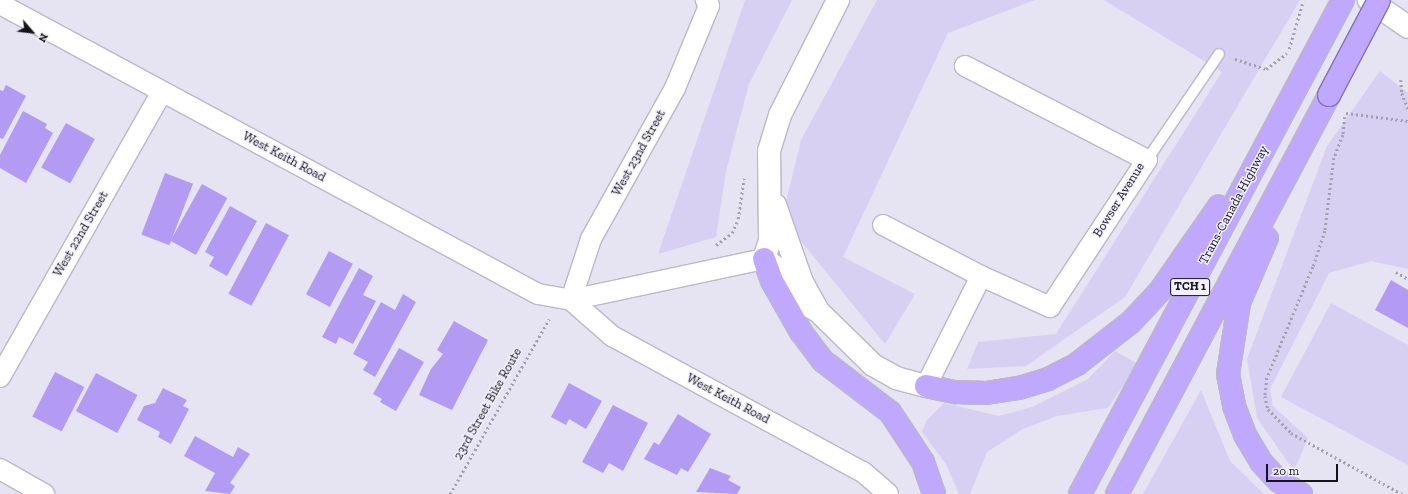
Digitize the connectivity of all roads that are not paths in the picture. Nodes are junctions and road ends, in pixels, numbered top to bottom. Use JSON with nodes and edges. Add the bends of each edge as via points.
{"nodes":[{"id":1,"x":838,"y":0,"type":"edge"},
{"id":2,"x":1343,"y":0,"type":"edge"},
{"id":3,"x":1369,"y":0,"type":"edge"},
{"id":4,"x":1379,"y":0,"type":"edge"},
{"id":5,"x":708,"y":3,"type":"edge"},
{"id":6,"x":0,"y":4,"type":"edge"},
{"id":7,"x":1408,"y":27,"type":"edge"},
{"id":8,"x":1219,"y":54,"type":"road end"},
{"id":9,"x":965,"y":66,"type":"dead end"},
{"id":10,"x":1300,"y":80,"type":"junction"},
{"id":11,"x":162,"y":92,"type":"junction"},
{"id":12,"x":1338,"y":100,"type":"junction"},
{"id":13,"x":1147,"y":160,"type":"junction"},
{"id":14,"x":771,"y":193,"type":"junction"},
{"id":15,"x":883,"y":225,"type":"dead end"},
{"id":16,"x":764,"y":259,"type":"junction"},
{"id":17,"x":981,"y":276,"type":"junction"},
{"id":18,"x":571,"y":300,"type":"junction"},
{"id":19,"x":818,"y":311,"type":"junction"},
{"id":20,"x":0,"y":377,"type":"edge"},
{"id":21,"x":926,"y":386,"type":"junction"},
{"id":22,"x":0,"y":469,"type":"edge"},
{"id":23,"x":44,"y":494,"type":"edge"},
{"id":24,"x":888,"y":494,"type":"edge"},
{"id":25,"x":934,"y":494,"type":"edge"},
{"id":26,"x":1080,"y":494,"type":"edge"},
{"id":27,"x":1117,"y":494,"type":"edge"},
{"id":28,"x":1301,"y":494,"type":"edge"}],
"edges":[{"from":1,"to":14,"type":"main road","via":[[780,115],[769,151]]},
{"from":2,"to":10,"type":"highway","name":"Trans-Canada Highway","number":"TCH 1"},
{"from":3,"to":7,"type":"main road"},
{"from":4,"to":12,"type":"highway","number":"TCH 1","bridge":true},
{"from":5,"to":18,"type":"street","name":"West 23nd Street","via":[[675,88],[591,239]]},
{"from":6,"to":11,"type":"street","name":"West Keith Road"},
{"from":8,"to":13,"type":"lane"},
{"from":9,"to":13,"type":"street","name":"Bowser Avenue"},
{"from":10,"to":21,"type":"highway","via":[[1160,291],[1103,346],[1048,379],[1019,388],[955,392]]},
{"from":10,"to":26,"type":"highway","name":"Trans-Canada Highway","number":"TCH 1"},
{"from":11,"to":18,"type":"street","name":"West Keith Road","via":[[538,294]]},
{"from":11,"to":20,"type":"street","name":"West 22nd Street"},
{"from":12,"to":27,"type":"highway","number":"TCH 1"},
{"from":12,"to":28,"type":"highway","via":[[1239,303],[1228,374],[1234,406],[1253,449],[1279,481]]},
{"from":13,"to":17,"type":"street","name":"Bowser Avenue","via":[[1050,307]]},
{"from":14,"to":16,"type":"main road","via":[[770,241]]},
{"from":14,"to":19,"type":"main road","via":[[802,282]]},
{"from":15,"to":17,"type":"street","name":"Bowser Avenue"},
{"from":16,"to":18,"type":"street","name":"West Keith Road"},
{"from":16,"to":19,"type":"main road","via":[[778,269],[799,301]]},
{"from":16,"to":25,"type":"highway","via":[[772,281],[801,332],[823,361],[890,412],[922,462]]},
{"from":17,"to":21,"type":"street"},
{"from":18,"to":24,"type":"street","name":"West Keith Road","via":[[612,336],[863,472]]},
{"from":19,"to":21,"type":"main road","via":[[873,365],[896,378]]},
{"from":22,"to":23,"type":"street"}]}
